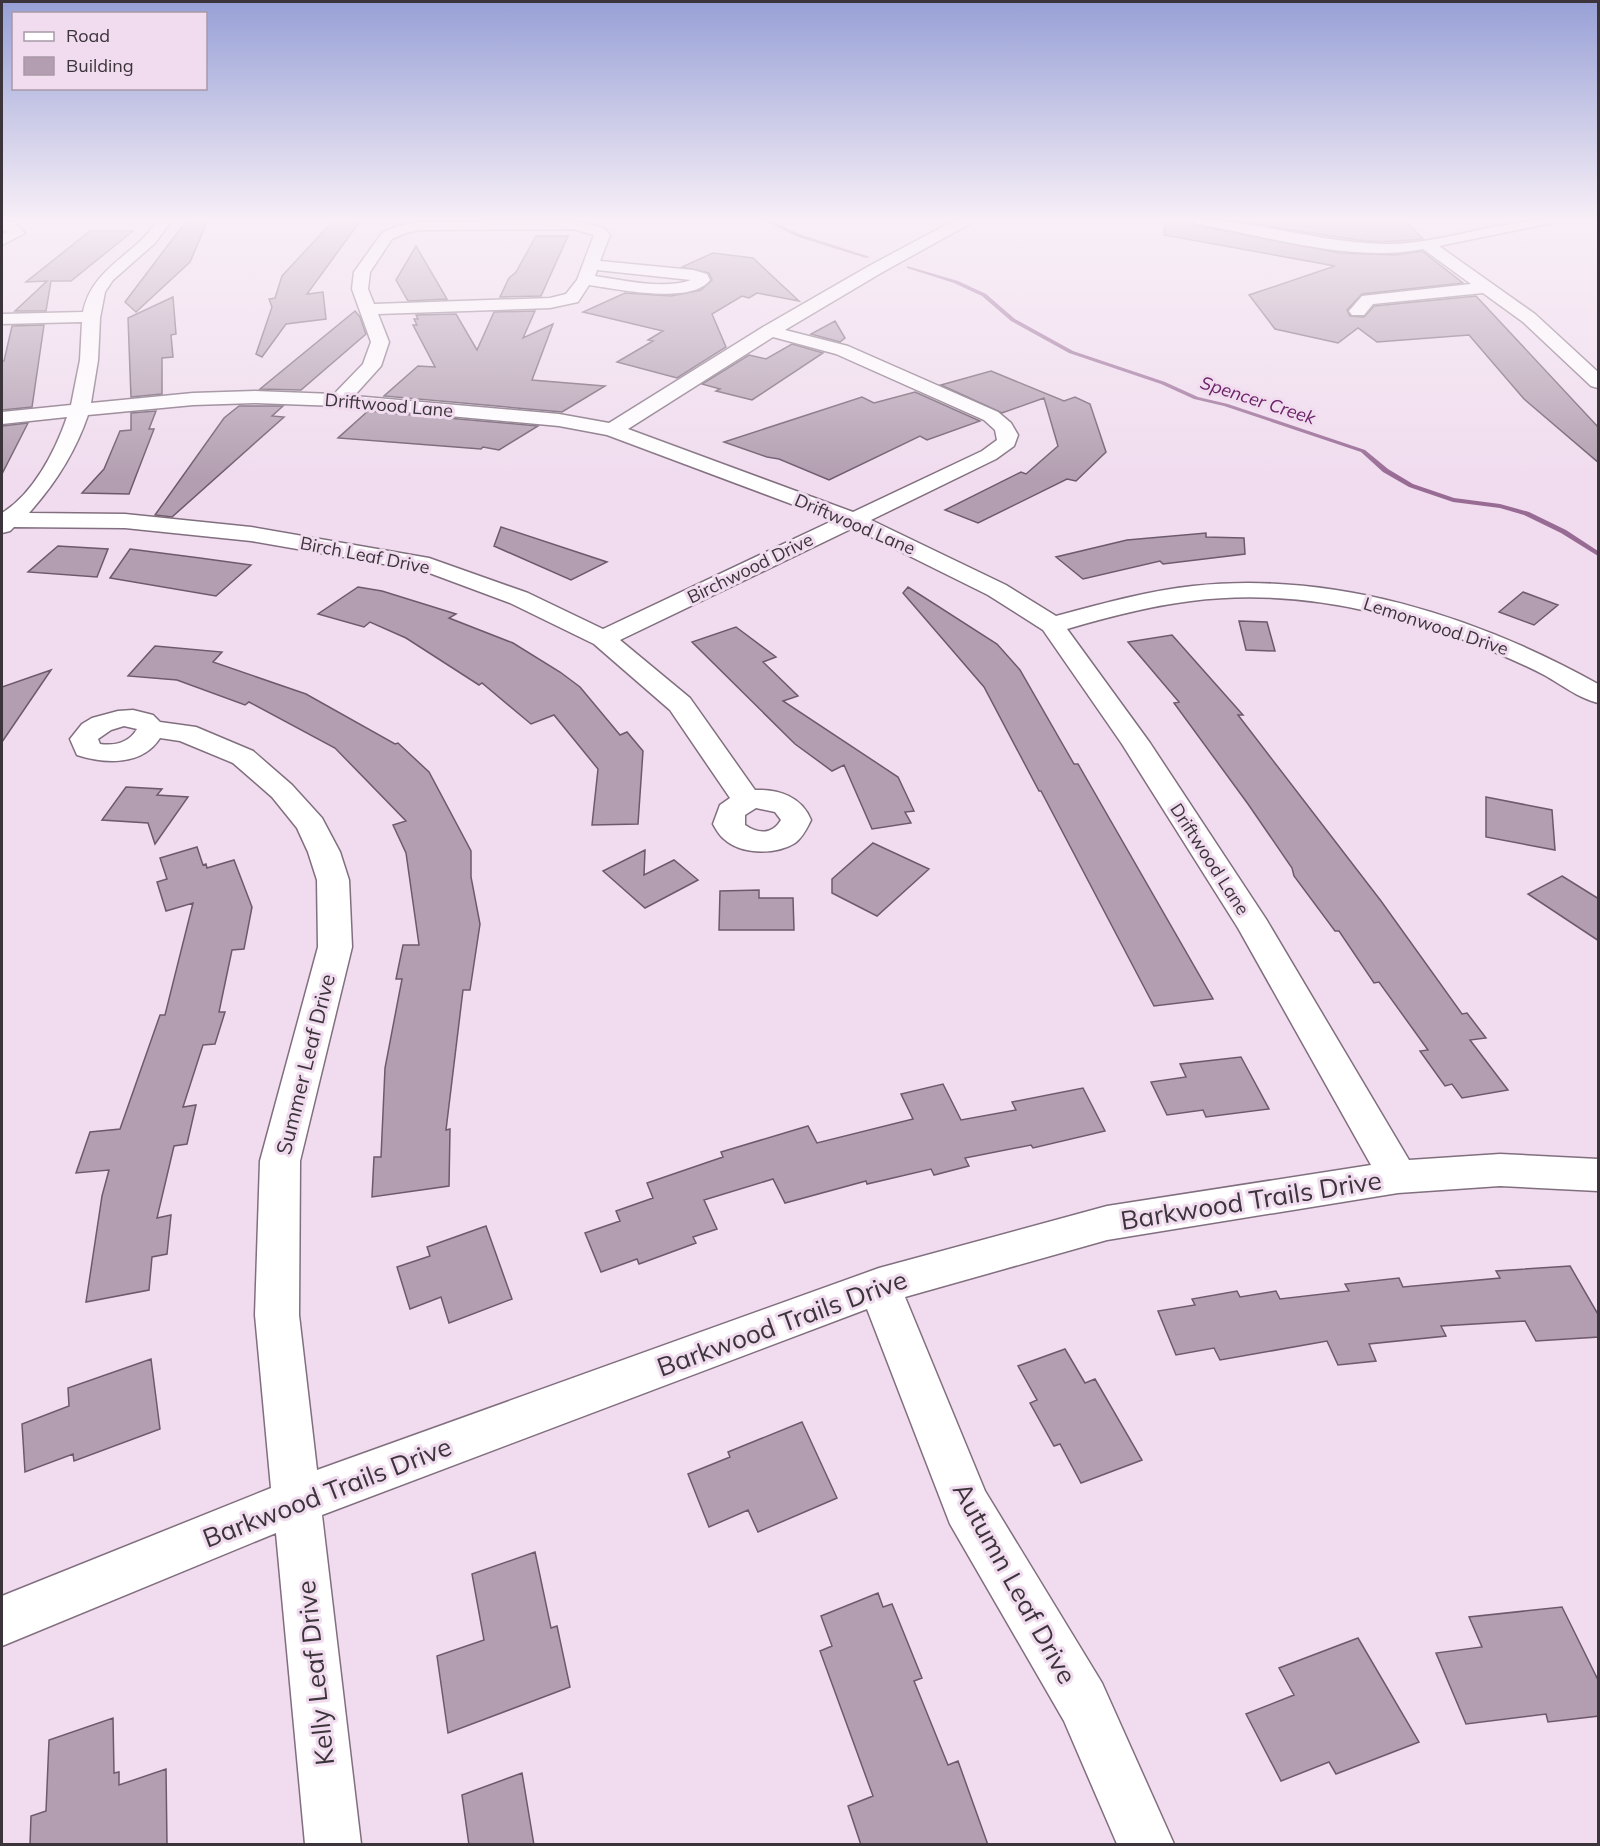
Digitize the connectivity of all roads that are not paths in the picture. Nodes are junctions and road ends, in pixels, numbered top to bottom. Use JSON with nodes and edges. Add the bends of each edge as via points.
{"nodes":[{"id":1,"x":93,"y":306,"type":"edge"},
{"id":2,"x":368,"y":306,"type":"edge"},
{"id":3,"x":455,"y":306,"type":"edge"},
{"id":4,"x":811,"y":306,"type":"edge"},
{"id":5,"x":1362,"y":306,"type":"edge"},
{"id":6,"x":1513,"y":306,"type":"edge"},
{"id":7,"x":369,"y":309,"type":"junction"},
{"id":8,"x":1358,"y":311,"type":"dead end"},
{"id":9,"x":90,"y":317,"type":"junction"},
{"id":10,"x":2,"y":319,"type":"edge"},
{"id":11,"x":769,"y":331,"type":"junction"},
{"id":12,"x":1599,"y":382,"type":"edge"},
{"id":13,"x":339,"y":400,"type":"junction"},
{"id":14,"x":82,"y":410,"type":"junction"},
{"id":15,"x":2,"y":418,"type":"edge"},
{"id":16,"x":612,"y":430,"type":"junction"},
{"id":17,"x":852,"y":519,"type":"junction"},
{"id":18,"x":4,"y":522,"type":"edge"},
{"id":19,"x":1052,"y":625,"type":"junction"},
{"id":20,"x":603,"y":639,"type":"junction"},
{"id":21,"x":1599,"y":695,"type":"edge"},
{"id":22,"x":151,"y":729,"type":"dead end"},
{"id":23,"x":747,"y":801,"type":"dead end"},
{"id":24,"x":1599,"y":1175,"type":"edge"},
{"id":25,"x":1398,"y":1177,"type":"junction"},
{"id":26,"x":879,"y":1286,"type":"junction"},
{"id":27,"x":297,"y":1501,"type":"junction"},
{"id":28,"x":2,"y":1621,"type":"edge"},
{"id":29,"x":333,"y":1845,"type":"edge"},
{"id":30,"x":1146,"y":1845,"type":"edge"}],
"edges":[{"from":1,"to":9,"type":"street"},
{"from":2,"to":7,"type":"street"},
{"from":3,"to":7,"type":"street"},
{"from":4,"to":11,"type":"street"},
{"from":5,"to":8,"type":"street"},
{"from":6,"to":12,"type":"street"},
{"from":7,"to":13,"type":"street","via":[[380,342],[375,358]]},
{"from":9,"to":10,"type":"street"},
{"from":9,"to":14,"type":"street"},
{"from":11,"to":16,"type":"street"},
{"from":11,"to":17,"type":"street","name":"Birchwood Drive","via":[[842,350],[991,416],[1008,435],[1007,442],[989,455]]},
{"from":13,"to":14,"type":"street","name":"Driftwood Lane","via":[[218,398]]},
{"from":13,"to":16,"type":"street","name":"Driftwood Lane","via":[[559,420]]},
{"from":14,"to":15,"type":"street","name":"Driftwood Lane"},
{"from":14,"to":18,"type":"street","via":[[56,467]]},
{"from":16,"to":17,"type":"street","name":"Driftwood Lane"},
{"from":17,"to":19,"type":"street","name":"Driftwood Lane","via":[[997,590]]},
{"from":17,"to":20,"type":"street","name":"Birchwood Drive"},
{"from":18,"to":20,"type":"street","name":"Birch Leaf Drive","via":[[125,521],[251,534],[429,565],[519,598]]},
{"from":19,"to":21,"type":"street","name":"Lemonwood Drive","via":[[1156,598],[1196,593],[1241,590],[1345,598],[1453,628],[1517,652]]},
{"from":19,"to":25,"type":"street","name":"Driftwood Lane","via":[[1136,743],[1254,927]]},
{"from":20,"to":23,"type":"street","name":"Birch Leaf Drive","via":[[680,704]]},
{"from":22,"to":27,"type":"street","name":"Summer Leaf Drive","via":[[186,733],[243,757],[282,791],[311,825],[333,880],[335,947],[280,1161],[277,1315]]},
{"from":24,"to":25,"type":"street","name":"Barkwood Trails Drive","via":[[1500,1170]]},
{"from":25,"to":26,"type":"street","name":"Barkwood Trails Drive","via":[[1107,1223]]},
{"from":26,"to":27,"type":"street","name":"Barkwood Trails Drive"},
{"from":26,"to":30,"type":"street","name":"Autumn Leaf Drive","via":[[967,1507],[1083,1702]]},
{"from":27,"to":28,"type":"street","name":"Barkwood Trails Drive"},
{"from":27,"to":29,"type":"street","name":"Kelly Leaf Drive"}]}
